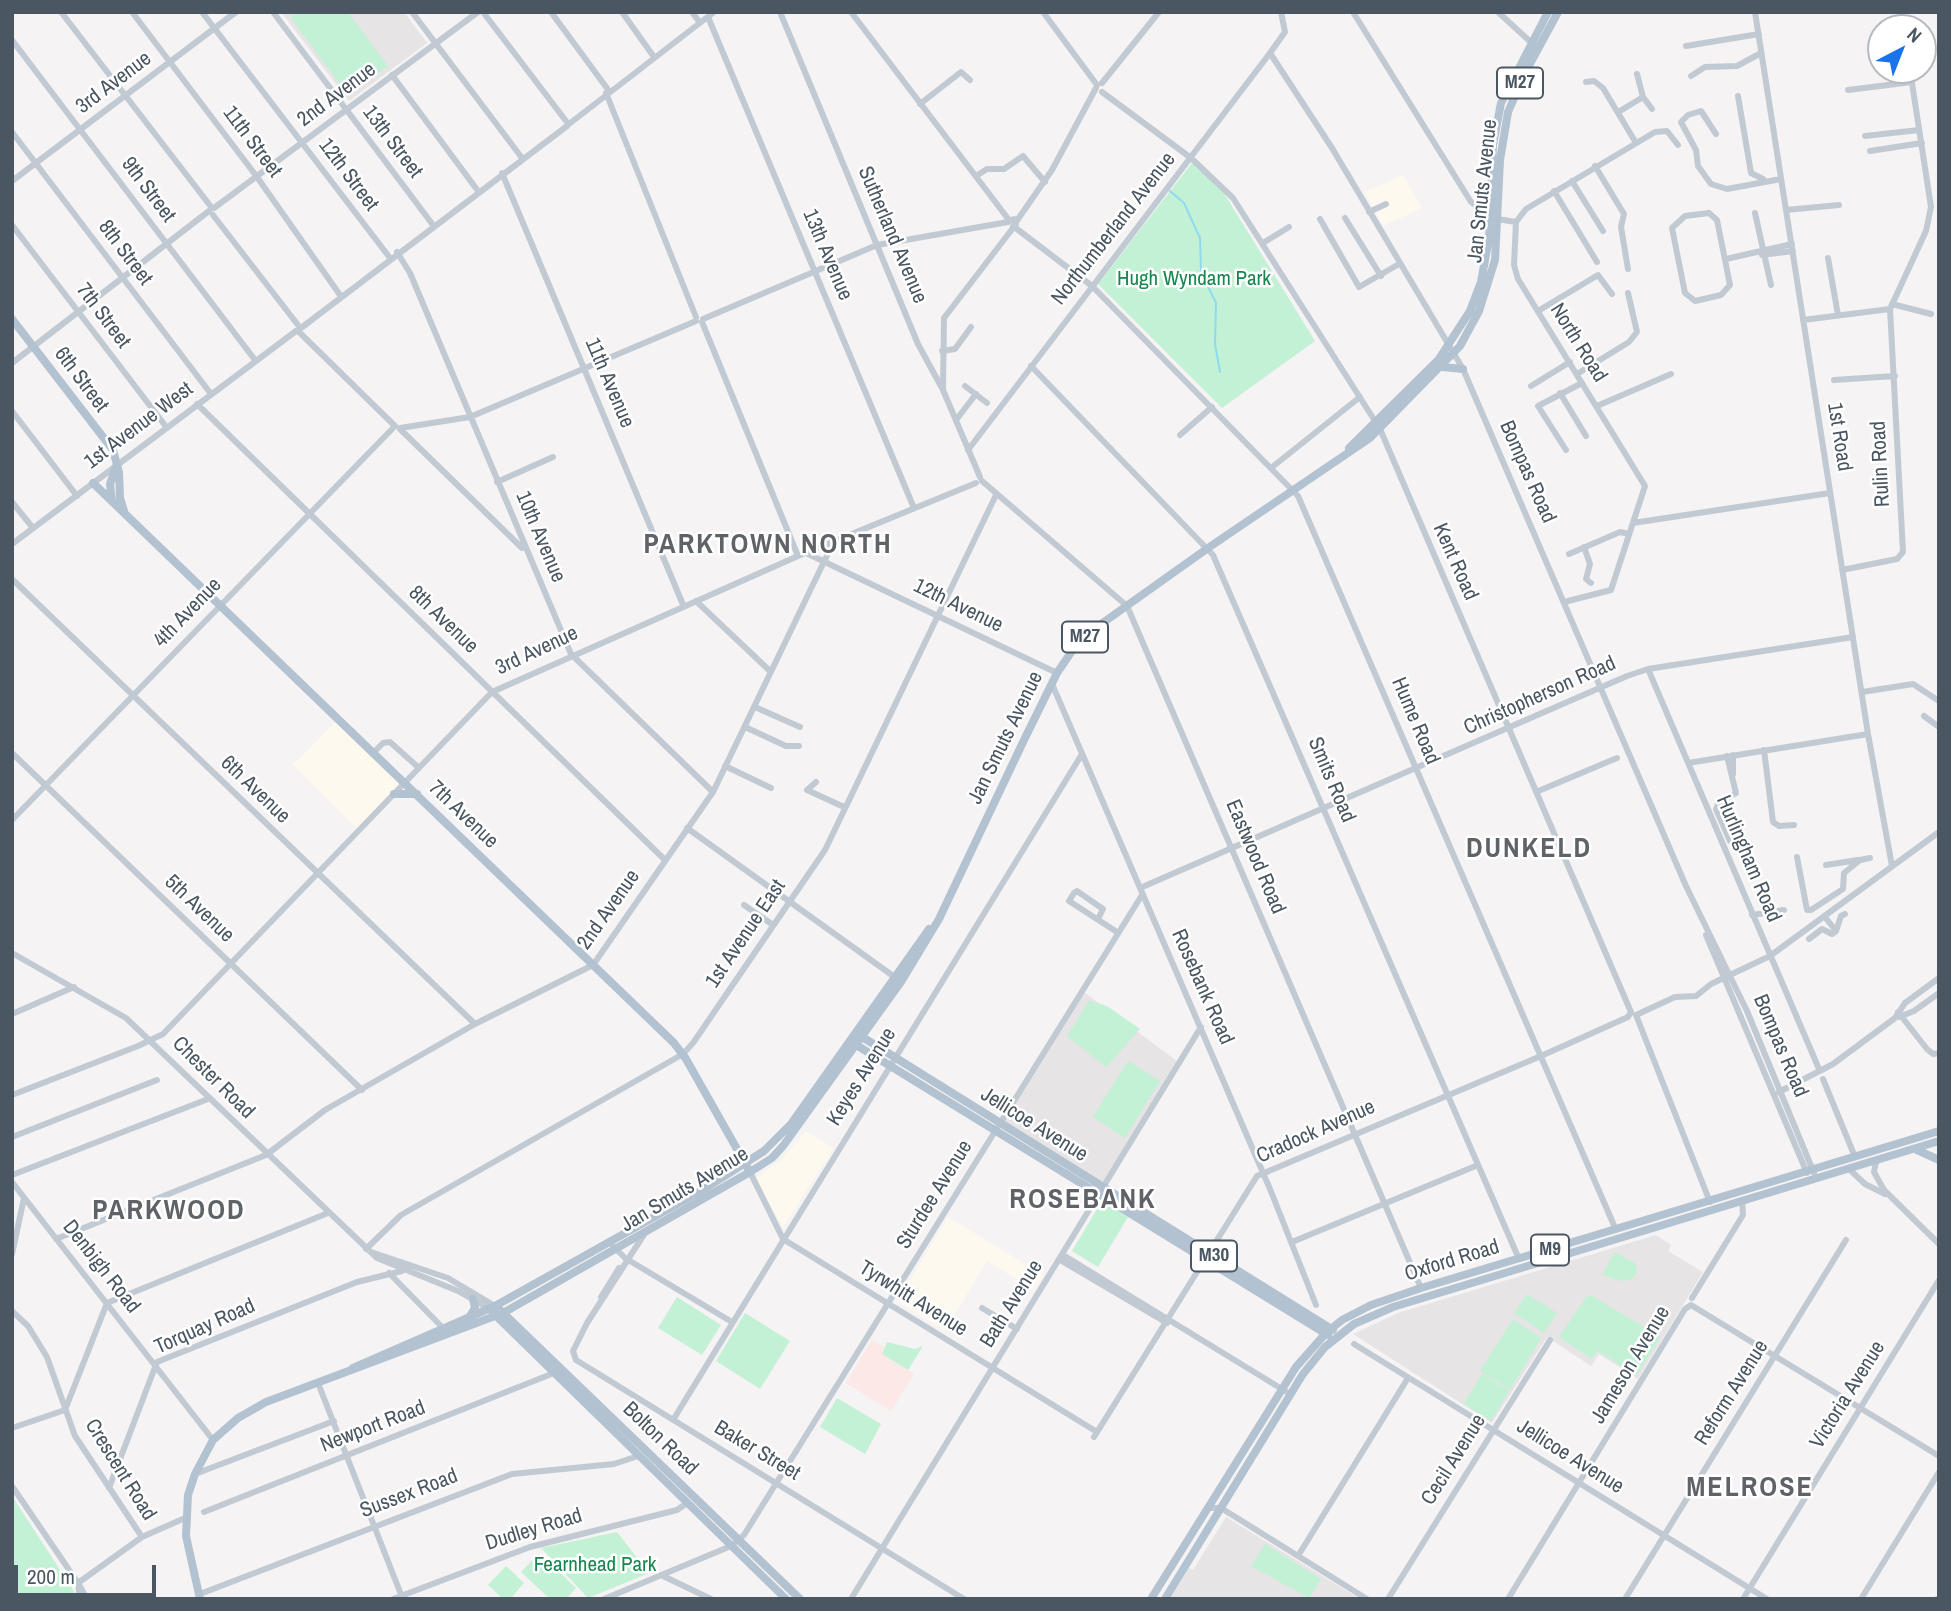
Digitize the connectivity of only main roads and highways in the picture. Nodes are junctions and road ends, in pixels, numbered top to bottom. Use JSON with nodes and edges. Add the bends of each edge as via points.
{"nodes":[{"id":1,"x":1548,"y":12,"type":"edge"},
{"id":2,"x":1558,"y":12,"type":"edge"},
{"id":3,"x":1535,"y":46,"type":"junction"},
{"id":4,"x":1494,"y":219,"type":"junction"},
{"id":5,"x":12,"y":319,"type":"edge"},
{"id":6,"x":1453,"y":349,"type":"junction"},
{"id":7,"x":1442,"y":367,"type":"junction"},
{"id":8,"x":1463,"y":369,"type":"road end"},
{"id":9,"x":1378,"y":426,"type":"junction"},
{"id":10,"x":117,"y":464,"type":"junction"},
{"id":11,"x":93,"y":483,"type":"road end"},
{"id":12,"x":112,"y":501,"type":"junction"},
{"id":13,"x":125,"y":514,"type":"junction"},
{"id":14,"x":394,"y":794,"type":"road end"},
{"id":15,"x":417,"y":794,"type":"junction"},
{"id":16,"x":858,"y":1034,"type":"junction"},
{"id":17,"x":852,"y":1042,"type":"junction"},
{"id":18,"x":997,"y":1127,"type":"junction"},
{"id":19,"x":1939,"y":1131,"type":"edge"},
{"id":20,"x":1910,"y":1141,"type":"junction"},
{"id":21,"x":1939,"y":1142,"type":"edge"},
{"id":22,"x":1927,"y":1146,"type":"junction"},
{"id":23,"x":1917,"y":1150,"type":"junction"},
{"id":24,"x":1939,"y":1153,"type":"edge"},
{"id":25,"x":1939,"y":1160,"type":"edge"},
{"id":26,"x":748,"y":1168,"type":"junction"},
{"id":27,"x":1754,"y":1194,"type":"junction"},
{"id":28,"x":1617,"y":1233,"type":"junction"},
{"id":29,"x":1519,"y":1259,"type":"junction"},
{"id":30,"x":1521,"y":1269,"type":"junction"},
{"id":31,"x":1421,"y":1288,"type":"junction"},
{"id":32,"x":1425,"y":1298,"type":"junction"},
{"id":33,"x":473,"y":1299,"type":"road end"},
{"id":34,"x":522,"y":1302,"type":"junction"},
{"id":35,"x":491,"y":1307,"type":"junction"},
{"id":36,"x":500,"y":1315,"type":"junction"},
{"id":37,"x":468,"y":1319,"type":"junction"},
{"id":38,"x":515,"y":1323,"type":"junction"},
{"id":39,"x":1328,"y":1330,"type":"junction"},
{"id":40,"x":1335,"y":1338,"type":"junction"},
{"id":41,"x":350,"y":1370,"type":"junction"},
{"id":42,"x":200,"y":1597,"type":"edge"},
{"id":43,"x":786,"y":1599,"type":"edge"},
{"id":44,"x":800,"y":1599,"type":"edge"},
{"id":45,"x":1151,"y":1599,"type":"edge"},
{"id":46,"x":1165,"y":1599,"type":"edge"}],
"edges":[{"from":1,"to":3,"type":"main road","name":"Jan Smuts Avenue","number":"M27"},
{"from":2,"to":3,"type":"main road","name":"Jan Smuts Avenue","number":"M27"},
{"from":3,"to":4,"type":"main road","name":"Jan Smuts Avenue","number":"M27","via":[[1506,120]]},
{"from":3,"to":4,"type":"main road","name":"Jan Smuts Avenue","number":"M27","via":[[1501,103],[1493,145]]},
{"from":4,"to":6,"type":"main road","name":"Jan Smuts Avenue","number":"M27","via":[[1478,290]]},
{"from":5,"to":10,"type":"main road","name":"6th Street","via":[[113,450]]},
{"from":6,"to":7,"type":"main road","name":"Jan Smuts Avenue","number":"M27"},
{"from":6,"to":9,"type":"main road","name":"Jan Smuts Avenue","number":"M27"},
{"from":7,"to":8,"type":"main road"},
{"from":7,"to":9,"type":"main road","name":"Jan Smuts Avenue","number":"M27"},
{"from":9,"to":16,"type":"main road","name":"Jan Smuts Avenue","number":"M27","via":[[1085,637],[1057,673],[939,919]]},
{"from":10,"to":12,"type":"main road","via":[[110,484]]},
{"from":10,"to":13,"type":"main road"},
{"from":11,"to":12,"type":"main road","name":"7th Avenue"},
{"from":12,"to":13,"type":"main road","name":"7th Avenue"},
{"from":13,"to":15,"type":"main road","name":"7th Avenue"},
{"from":14,"to":15,"type":"main road"},
{"from":15,"to":26,"type":"main road","name":"7th Avenue","via":[[683,1054]]},
{"from":16,"to":17,"type":"main road","name":"Jan Smuts Avenue","number":"M27"},
{"from":16,"to":18,"type":"main road","name":"Jellicoe Avenue","number":"M30"},
{"from":17,"to":18,"type":"main road","name":"Jellicoe Avenue","number":"M30"},
{"from":17,"to":26,"type":"main road","name":"Jan Smuts Avenue","number":"M27","via":[[783,1146]]},
{"from":18,"to":39,"type":"main road","name":"Jellicoe Avenue","number":"M30"},
{"from":19,"to":20,"type":"main road","name":"Oxford Road","number":"M9"},
{"from":20,"to":22,"type":"main road"},
{"from":20,"to":27,"type":"main road","name":"Oxford Road","number":"M9","via":[[1810,1170]]},
{"from":21,"to":22,"type":"main road","name":"Oxford Road","number":"M9"},
{"from":22,"to":23,"type":"main road","name":"Oxford Road","number":"M9"},
{"from":22,"to":24,"type":"main road"},
{"from":23,"to":25,"type":"main road"},
{"from":23,"to":27,"type":"main road","name":"Oxford Road","number":"M9"},
{"from":26,"to":34,"type":"main road","name":"Jan Smuts Avenue","number":"M27","via":[[616,1251]]},
{"from":26,"to":35,"type":"main road","name":"Jan Smuts Avenue","number":"M27"},
{"from":27,"to":28,"type":"main road","name":"Oxford Road","number":"M9"},
{"from":28,"to":29,"type":"main road","name":"Oxford Road","number":"M9"},
{"from":28,"to":30,"type":"main road","name":"Oxford Road","number":"M9"},
{"from":29,"to":30,"type":"main road"},
{"from":29,"to":31,"type":"main road","name":"Oxford Road","number":"M9"},
{"from":30,"to":32,"type":"main road","name":"Oxford Road","number":"M9"},
{"from":31,"to":32,"type":"main road"},
{"from":31,"to":39,"type":"main road","name":"Oxford Road","number":"M9","via":[[1371,1305]]},
{"from":32,"to":40,"type":"main road","name":"Oxford Road","number":"M9","via":[[1371,1315]]},
{"from":33,"to":37,"type":"main road","via":[[475,1308]]},
{"from":34,"to":36,"type":"main road","name":"Jan Smuts Avenue","number":"M27"},
{"from":34,"to":38,"type":"main road","via":[[513,1314]]},
{"from":35,"to":36,"type":"main road","name":"Bolton Road"},
{"from":35,"to":37,"type":"main road","name":"Jan Smuts Avenue","number":"M27"},
{"from":36,"to":38,"type":"main road","name":"Bolton Road"},
{"from":36,"to":41,"type":"main road","name":"Jan Smuts Avenue","number":"M27"},
{"from":36,"to":43,"type":"main road","name":"Bolton Road"},
{"from":37,"to":41,"type":"main road","name":"Jan Smuts Avenue","number":"M27"},
{"from":38,"to":44,"type":"main road","name":"Bolton Road"},
{"from":39,"to":40,"type":"main road","name":"Jellicoe Avenue","number":"M30"},
{"from":39,"to":45,"type":"main road","name":"Oxford Road","number":"M9","via":[[1281,1388]]},
{"from":40,"to":46,"type":"main road","name":"Oxford Road","number":"M9","via":[[1311,1361]]},
{"from":41,"to":42,"type":"main road","name":"Jan Smuts Avenue","number":"M27","via":[[243,1415],[214,1440],[195,1474],[186,1518],[187,1548]]}]}
